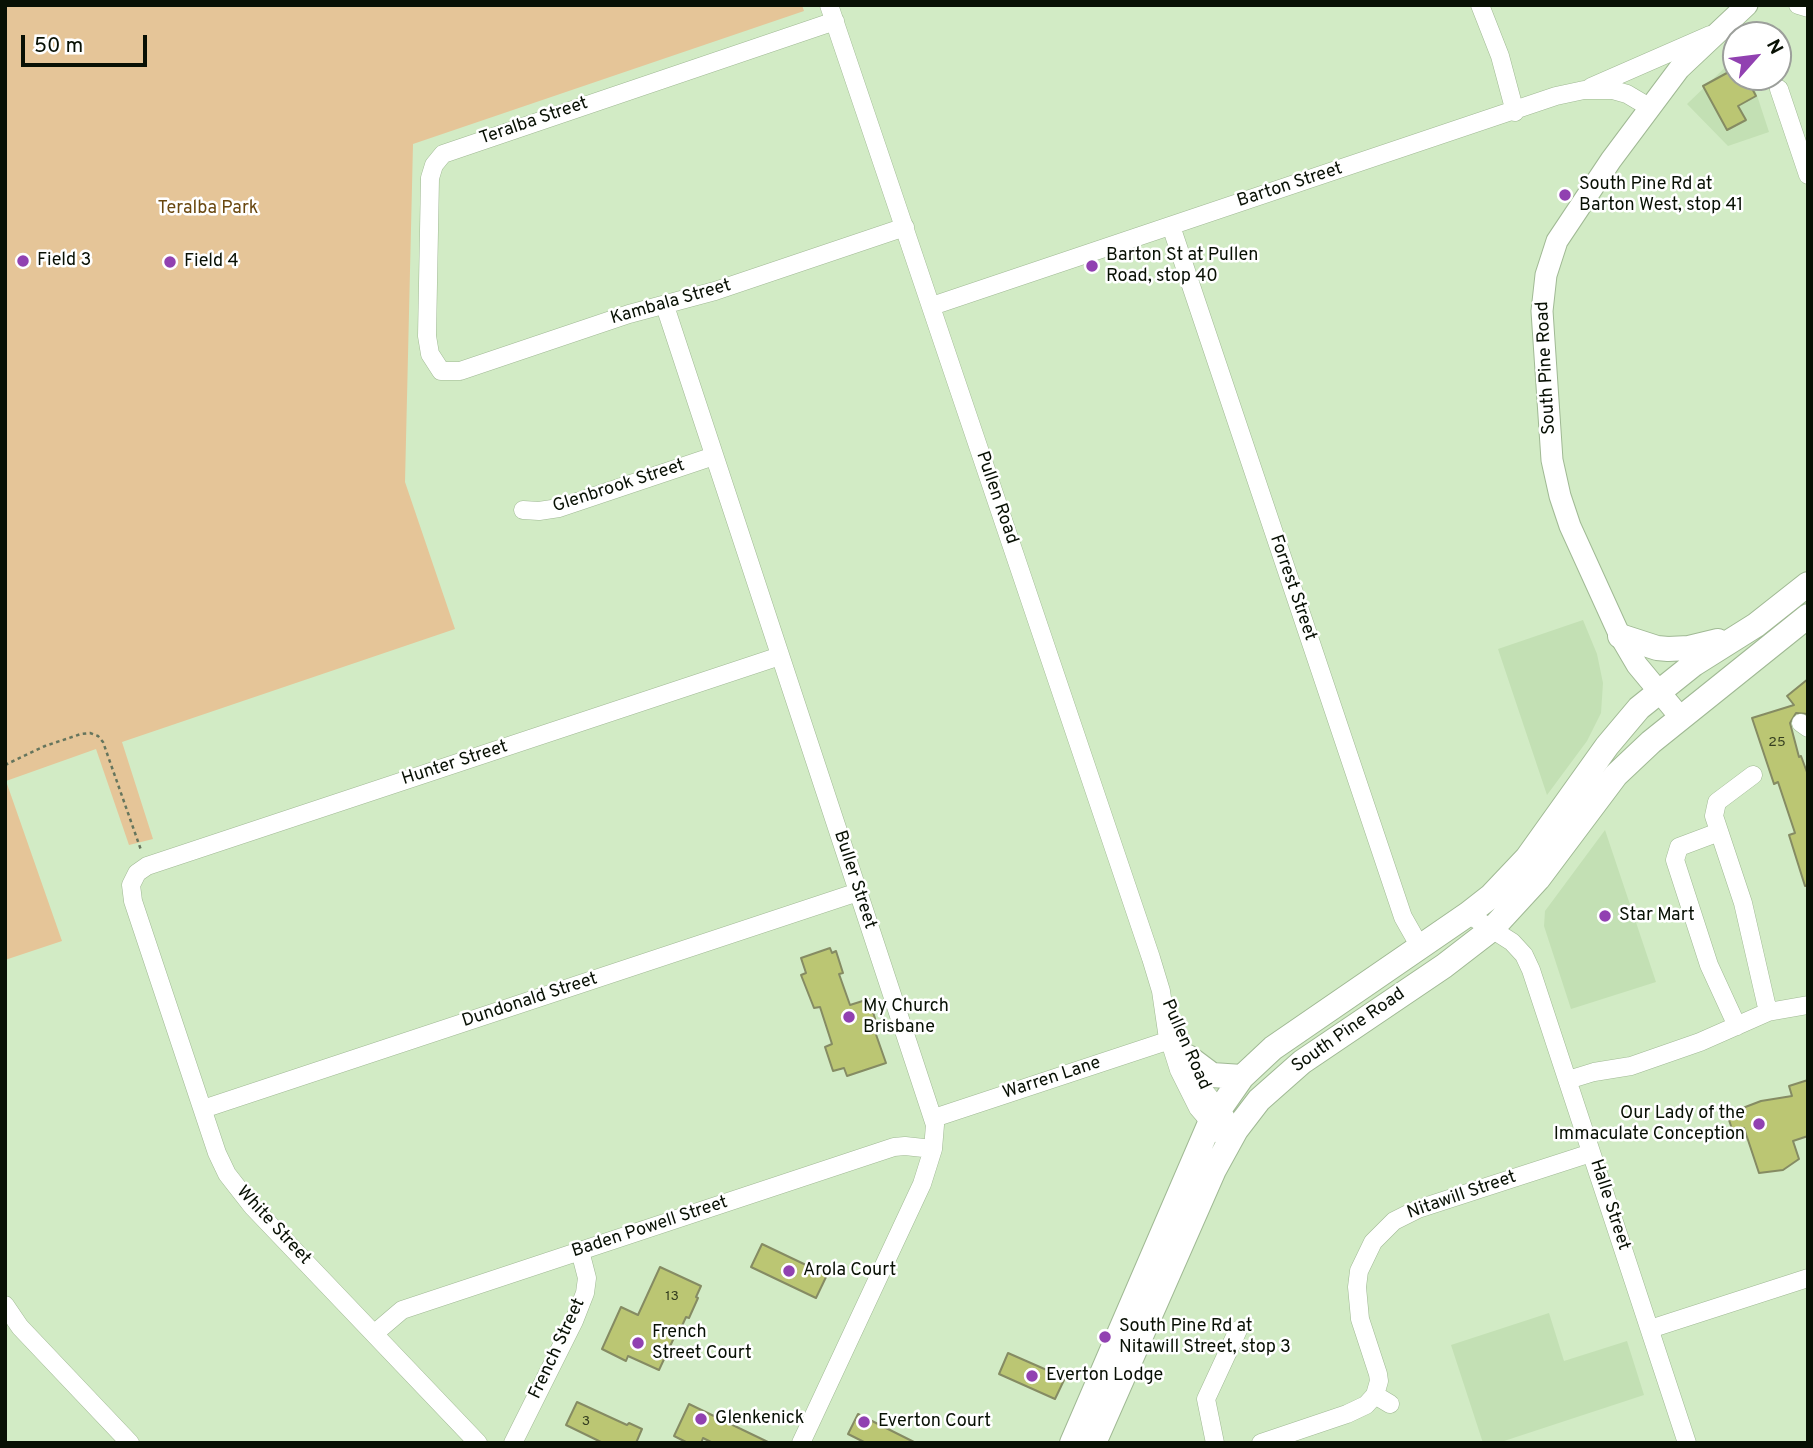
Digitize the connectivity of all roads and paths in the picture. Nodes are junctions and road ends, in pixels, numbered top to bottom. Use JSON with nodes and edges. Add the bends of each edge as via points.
{"nodes":[{"id":1,"x":1480,"y":5,"type":"edge"},
{"id":2,"x":1747,"y":5,"type":"edge"},
{"id":3,"x":1798,"y":5,"type":"edge"},
{"id":4,"x":1808,"y":8,"type":"edge"},
{"id":5,"x":832,"y":13,"type":"edge"},
{"id":6,"x":1718,"y":31,"type":"junction"},
{"id":7,"x":1584,"y":90,"type":"junction"},
{"id":8,"x":1780,"y":91,"type":"edge"},
{"id":9,"x":1649,"y":107,"type":"junction"},
{"id":10,"x":1515,"y":111,"type":"junction"},
{"id":11,"x":1808,"y":174,"type":"edge"},
{"id":12,"x":1171,"y":226,"type":"junction"},
{"id":13,"x":905,"y":227,"type":"junction"},
{"id":14,"x":665,"y":306,"type":"junction"},
{"id":15,"x":932,"y":306,"type":"junction"},
{"id":16,"x":438,"y":368,"type":"joint"},
{"id":17,"x":715,"y":456,"type":"junction"},
{"id":18,"x":523,"y":510,"type":"dead end"},
{"id":19,"x":1808,"y":584,"type":"edge"},
{"id":20,"x":1808,"y":616,"type":"edge"},
{"id":21,"x":1620,"y":636,"type":"junction"},
{"id":22,"x":1738,"y":636,"type":"junction"},
{"id":23,"x":780,"y":656,"type":"junction"},
{"id":24,"x":1658,"y":692,"type":"junction"},
{"id":25,"x":1681,"y":718,"type":"junction"},
{"id":26,"x":5,"y":765,"type":"edge"},
{"id":27,"x":1753,"y":775,"type":"dead end"},
{"id":28,"x":1719,"y":832,"type":"junction"},
{"id":29,"x":140,"y":872,"type":"junction"},
{"id":30,"x":858,"y":892,"type":"junction"},
{"id":31,"x":1468,"y":914,"type":"junction"},
{"id":32,"x":1492,"y":929,"type":"junction"},
{"id":33,"x":1420,"y":947,"type":"junction"},
{"id":34,"x":1161,"y":991,"type":"junction"},
{"id":35,"x":1808,"y":1004,"type":"edge"},
{"id":36,"x":1768,"y":1012,"type":"junction"},
{"id":37,"x":1737,"y":1026,"type":"junction"},
{"id":38,"x":1170,"y":1040,"type":"junction"},
{"id":39,"x":1188,"y":1058,"type":"junction"},
{"id":40,"x":1242,"y":1077,"type":"junction"},
{"id":41,"x":1567,"y":1080,"type":"junction"},
{"id":42,"x":203,"y":1109,"type":"junction"},
{"id":43,"x":1214,"y":1116,"type":"junction"},
{"id":44,"x":934,"y":1118,"type":"junction"},
{"id":45,"x":1232,"y":1137,"type":"junction"},
{"id":46,"x":933,"y":1149,"type":"junction"},
{"id":47,"x":1591,"y":1153,"type":"junction"},
{"id":48,"x":580,"y":1251,"type":"junction"},
{"id":49,"x":1808,"y":1278,"type":"edge"},
{"id":50,"x":5,"y":1305,"type":"edge"},
{"id":51,"x":1650,"y":1329,"type":"junction"},
{"id":52,"x":1238,"y":1330,"type":"dead end"},
{"id":53,"x":375,"y":1333,"type":"junction"},
{"id":54,"x":130,"y":1443,"type":"edge"},
{"id":55,"x":478,"y":1443,"type":"edge"},
{"id":56,"x":513,"y":1443,"type":"edge"},
{"id":57,"x":801,"y":1443,"type":"edge"},
{"id":58,"x":1072,"y":1443,"type":"edge"},
{"id":59,"x":1094,"y":1443,"type":"edge"},
{"id":60,"x":1215,"y":1443,"type":"edge"},
{"id":61,"x":1261,"y":1443,"type":"edge"},
{"id":62,"x":1686,"y":1443,"type":"edge"}],
"edges":[{"from":1,"to":10,"type":"street"},
{"from":2,"to":6,"type":"main road","name":"South Pine Road"},
{"from":3,"to":4,"type":"street"},
{"from":5,"to":13,"type":"street","name":"Pullen Road"},
{"from":5,"to":16,"type":"street","name":"Teralba Street","via":[[443,154],[430,178],[427,336]]},
{"from":6,"to":7,"type":"street"},
{"from":6,"to":9,"type":"main road","name":"South Pine Road"},
{"from":7,"to":9,"type":"street","name":"Barton Street","via":[[1621,92]]},
{"from":7,"to":10,"type":"street","name":"Barton Street"},
{"from":8,"to":11,"type":"street"},
{"from":9,"to":21,"type":"main road","name":"South Pine Road","via":[[1557,241],[1546,275],[1542,311],[1552,460],[1560,496]]},
{"from":10,"to":12,"type":"street","name":"Barton Street"},
{"from":12,"to":15,"type":"street","name":"Barton Street"},
{"from":12,"to":33,"type":"street","name":"Forrest Street","via":[[1403,917]]},
{"from":13,"to":14,"type":"street","name":"Kambala Street"},
{"from":13,"to":15,"type":"street","name":"Pullen Road"},
{"from":14,"to":16,"type":"street","name":"Kambala Street","via":[[460,371]]},
{"from":14,"to":17,"type":"street","name":"Buller Street"},
{"from":15,"to":34,"type":"street","name":"Pullen Road"},
{"from":17,"to":18,"type":"street","name":"Glenbrook Street","via":[[559,508]]},
{"from":17,"to":23,"type":"street","name":"Buller Street"},
{"from":19,"to":22,"type":"highway"},
{"from":20,"to":25,"type":"highway"},
{"from":21,"to":22,"type":"highway","via":[[1676,649]]},
{"from":21,"to":24,"type":"main road","name":"South Pine Road"},
{"from":22,"to":24,"type":"highway"},
{"from":23,"to":29,"type":"street","name":"Hunter Street"},
{"from":23,"to":30,"type":"street","name":"Buller Street"},
{"from":24,"to":25,"type":"main road","name":"South Pine Road"},
{"from":24,"to":31,"type":"highway","name":"South Pine Road","via":[[1607,746],[1514,873]]},
{"from":25,"to":32,"type":"highway","name":"South Pine Road","via":[[1616,775],[1538,879]]},
{"from":26,"to":29,"type":"path","via":[[81,734],[98,736]]},
{"from":27,"to":28,"type":"street","via":[[1717,803],[1714,816]]},
{"from":28,"to":36,"type":"street","via":[[1745,912]]},
{"from":28,"to":37,"type":"street","via":[[1679,847],[1675,860],[1709,965]]},
{"from":29,"to":42,"type":"street","name":"White Street","via":[[131,885],[133,901]]},
{"from":30,"to":42,"type":"street","name":"Dundonald Street"},
{"from":30,"to":44,"type":"street","name":"Buller Street"},
{"from":31,"to":32,"type":"street","name":"Halle Street"},
{"from":31,"to":33,"type":"highway","name":"South Pine Road"},
{"from":32,"to":41,"type":"street","name":"Halle Street","via":[[1512,943],[1529,964]]},
{"from":32,"to":45,"type":"highway","name":"South Pine Road","via":[[1286,1074],[1259,1100]]},
{"from":33,"to":40,"type":"highway","name":"South Pine Road","via":[[1273,1048]]},
{"from":34,"to":38,"type":"street","name":"Pullen Road"},
{"from":34,"to":39,"type":"street","name":"Pullen Road"},
{"from":35,"to":36,"type":"street"},
{"from":36,"to":37,"type":"street"},
{"from":37,"to":41,"type":"street","via":[[1631,1066]]},
{"from":38,"to":43,"type":"street","name":"Pullen Road","via":[[1198,1108]]},
{"from":38,"to":44,"type":"street","name":"Warren Lane"},
{"from":39,"to":40,"type":"highway","via":[[1212,1075]]},
{"from":39,"to":43,"type":"street","name":"Pullen Road"},
{"from":40,"to":43,"type":"highway","name":"South Pine Road"},
{"from":41,"to":47,"type":"street","name":"Halle Street"},
{"from":42,"to":53,"type":"street","name":"White Street","via":[[217,1153],[239,1192]]},
{"from":43,"to":45,"type":"street","name":"Pullen Road"},
{"from":43,"to":58,"type":"highway","name":"South Pine Road"},
{"from":44,"to":46,"type":"street","name":"Buller Street"},
{"from":45,"to":59,"type":"highway","name":"South Pine Road"},
{"from":46,"to":48,"type":"street","name":"Baden Powell Street","via":[[900,1146]]},
{"from":46,"to":57,"type":"street","name":"Buller Street","via":[[913,1203]]},
{"from":47,"to":51,"type":"street","name":"Halle Street"},
{"from":47,"to":61,"type":"street","name":"Nitawill Street","via":[[1418,1209],[1394,1221],[1373,1241],[1357,1287],[1360,1319],[1382,1399]]},
{"from":48,"to":53,"type":"street","name":"Baden Powell Street","via":[[402,1310]]},
{"from":48,"to":56,"type":"street","name":"French Street","via":[[587,1278],[585,1293]]},
{"from":49,"to":51,"type":"street"},
{"from":50,"to":54,"type":"street","via":[[20,1327]]},
{"from":51,"to":62,"type":"street","name":"Halle Street"},
{"from":52,"to":60,"type":"street","via":[[1206,1399]]},
{"from":53,"to":55,"type":"street","name":"White Street"}]}
